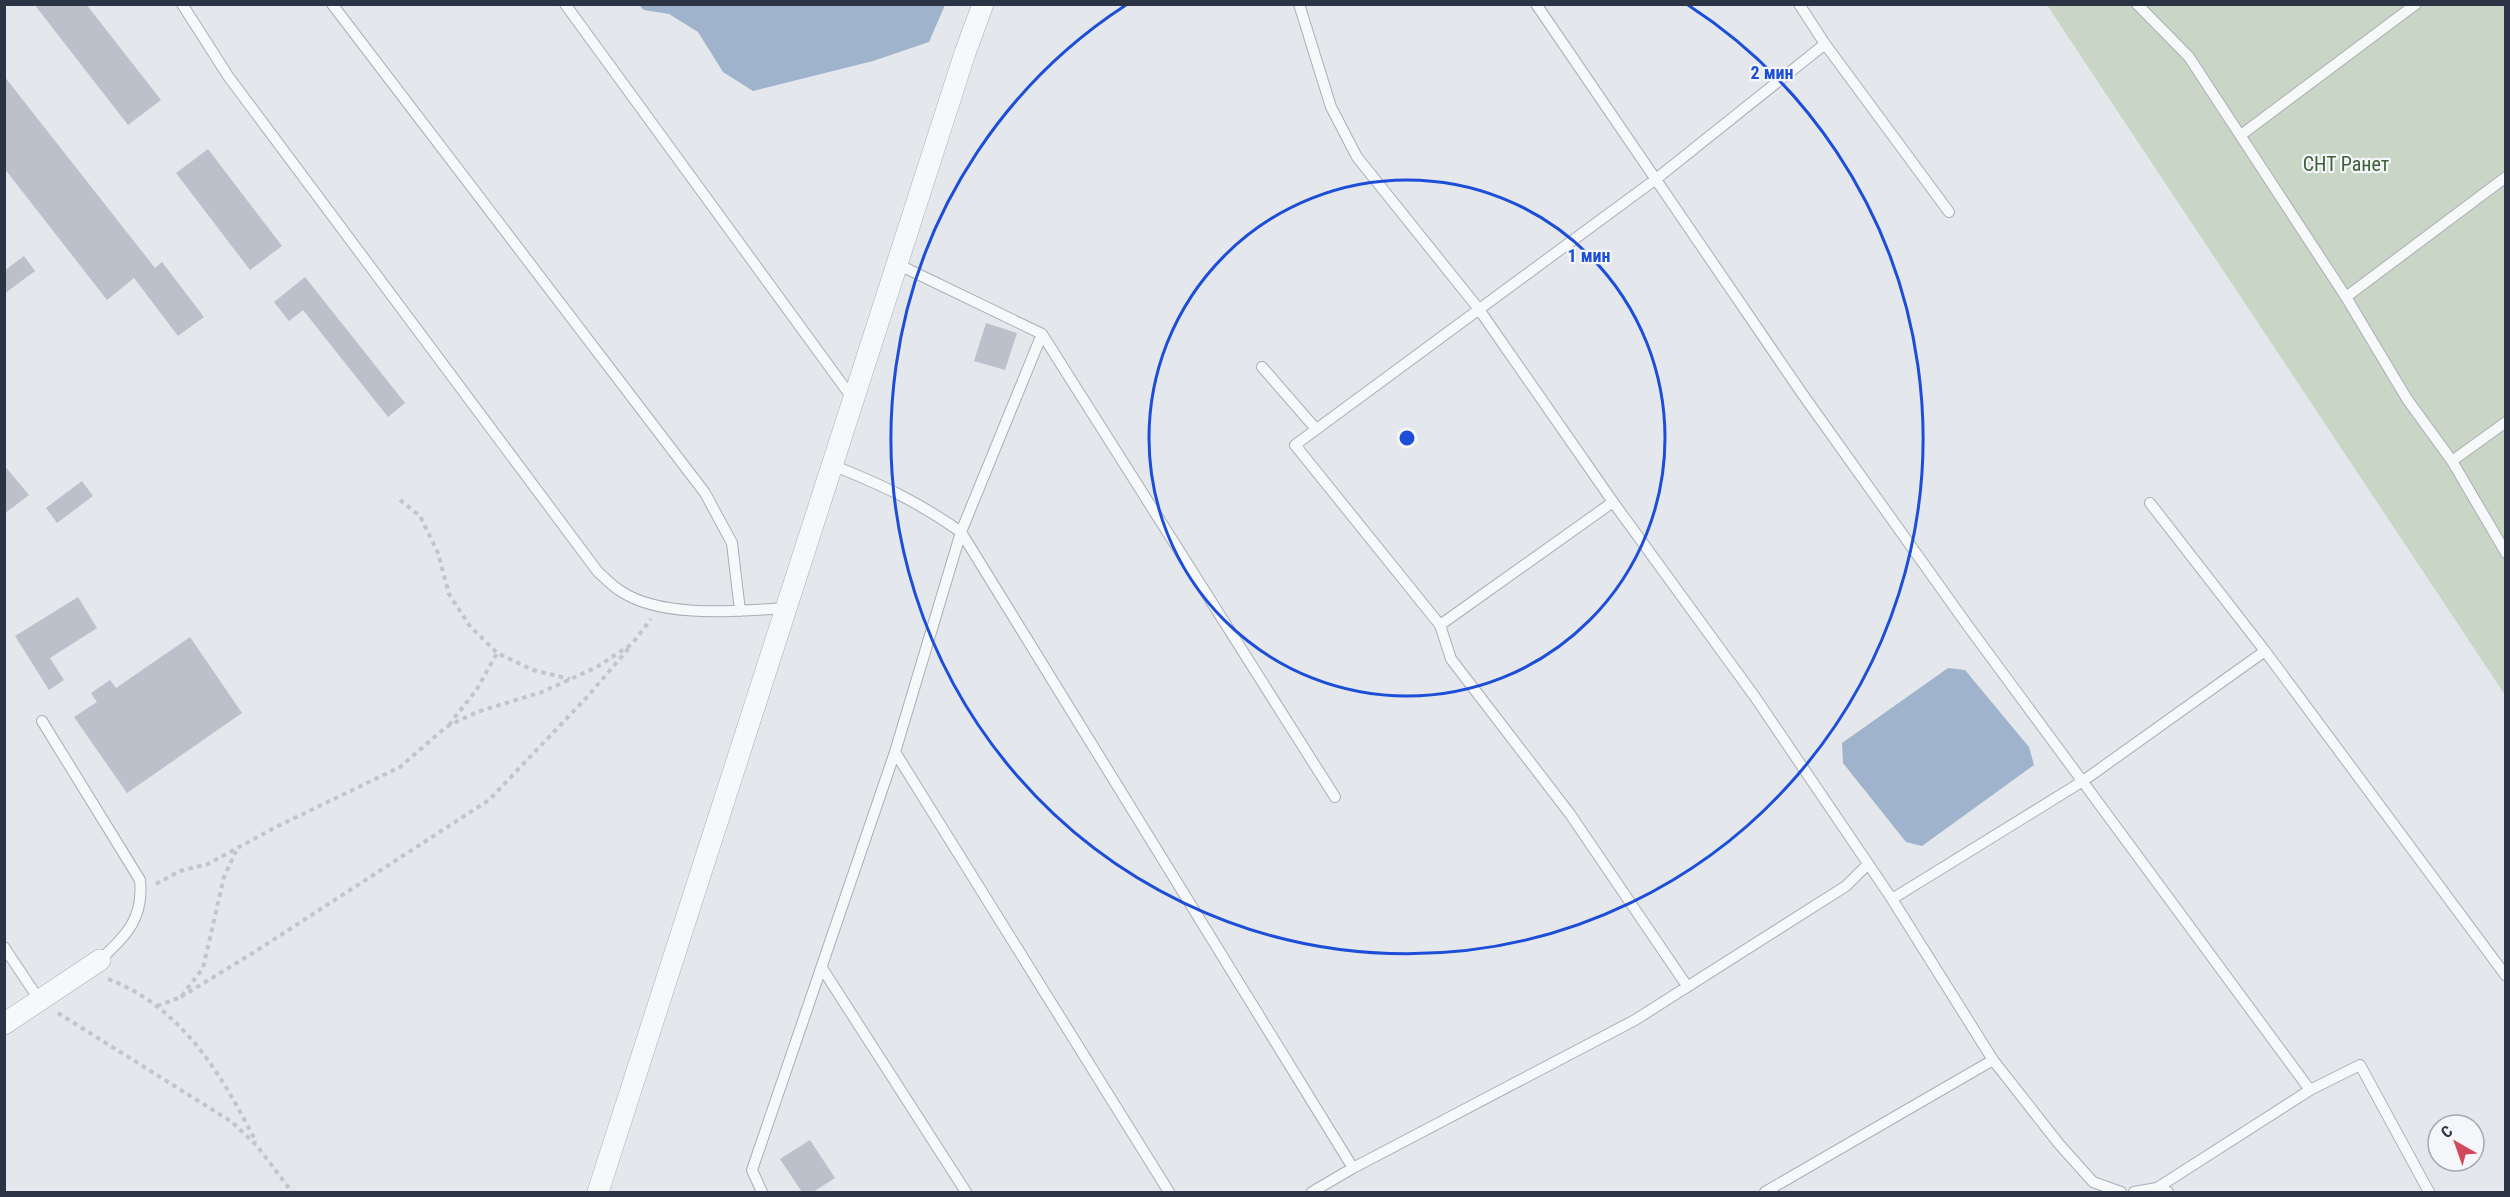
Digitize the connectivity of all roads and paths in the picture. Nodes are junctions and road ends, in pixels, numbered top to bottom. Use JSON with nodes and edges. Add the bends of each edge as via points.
{"nodes":[{"id":1,"x":182,"y":4,"type":"edge"},
{"id":2,"x":332,"y":4,"type":"edge"},
{"id":3,"x":565,"y":4,"type":"edge"},
{"id":4,"x":983,"y":4,"type":"edge"},
{"id":5,"x":1299,"y":4,"type":"edge"},
{"id":6,"x":1536,"y":4,"type":"edge"},
{"id":7,"x":1799,"y":4,"type":"edge"},
{"id":8,"x":2137,"y":4,"type":"edge"},
{"id":9,"x":2416,"y":4,"type":"edge"},
{"id":10,"x":1825,"y":44,"type":"junction"},
{"id":11,"x":2241,"y":135,"type":"junction"},
{"id":12,"x":2505,"y":177,"type":"edge"},
{"id":13,"x":1656,"y":179,"type":"junction"},
{"id":14,"x":1949,"y":213,"type":"dead end"},
{"id":15,"x":897,"y":264,"type":"junction"},
{"id":16,"x":2346,"y":297,"type":"junction"},
{"id":17,"x":1478,"y":308,"type":"junction"},
{"id":18,"x":1042,"y":334,"type":"junction"},
{"id":19,"x":1262,"y":367,"type":"dead end"},
{"id":20,"x":853,"y":399,"type":"junction"},
{"id":21,"x":2505,"y":422,"type":"edge"},
{"id":22,"x":1316,"y":429,"type":"junction"},
{"id":23,"x":2452,"y":461,"type":"junction"},
{"id":24,"x":832,"y":465,"type":"junction"},
{"id":25,"x":400,"y":500,"type":"dead end"},
{"id":26,"x":1613,"y":502,"type":"junction"},
{"id":27,"x":2150,"y":503,"type":"dead end"},
{"id":28,"x":961,"y":532,"type":"junction"},
{"id":29,"x":2505,"y":553,"type":"edge"},
{"id":30,"x":660,"y":606,"type":"junction"},
{"id":31,"x":786,"y":608,"type":"junction"},
{"id":32,"x":740,"y":611,"type":"junction"},
{"id":33,"x":1440,"y":625,"type":"junction"},
{"id":34,"x":632,"y":644,"type":"junction"},
{"id":35,"x":2265,"y":651,"type":"junction"},
{"id":36,"x":497,"y":653,"type":"junction"},
{"id":37,"x":570,"y":679,"type":"junction"},
{"id":38,"x":42,"y":722,"type":"dead end"},
{"id":39,"x":446,"y":728,"type":"junction"},
{"id":40,"x":895,"y":752,"type":"junction"},
{"id":41,"x":2083,"y":781,"type":"junction"},
{"id":42,"x":1335,"y":797,"type":"dead end"},
{"id":43,"x":237,"y":850,"type":"junction"},
{"id":44,"x":1867,"y":865,"type":"junction"},
{"id":45,"x":142,"y":896,"type":"junction"},
{"id":46,"x":1892,"y":899,"type":"junction"},
{"id":47,"x":4,"y":947,"type":"edge"},
{"id":48,"x":92,"y":966,"type":"junction"},
{"id":49,"x":822,"y":968,"type":"junction"},
{"id":50,"x":2505,"y":976,"type":"edge"},
{"id":51,"x":1687,"y":986,"type":"junction"},
{"id":52,"x":181,"y":997,"type":"junction"},
{"id":53,"x":39,"y":1001,"type":"junction"},
{"id":54,"x":156,"y":1006,"type":"junction"},
{"id":55,"x":4,"y":1024,"type":"edge"},
{"id":56,"x":1993,"y":1060,"type":"junction"},
{"id":57,"x":2310,"y":1089,"type":"junction"},
{"id":58,"x":257,"y":1146,"type":"junction"},
{"id":59,"x":1353,"y":1168,"type":"junction"},
{"id":60,"x":2157,"y":1188,"type":"junction"},
{"id":61,"x":292,"y":1192,"type":"edge"},
{"id":62,"x":598,"y":1192,"type":"edge"},
{"id":63,"x":762,"y":1192,"type":"edge"},
{"id":64,"x":966,"y":1192,"type":"edge"},
{"id":65,"x":1169,"y":1192,"type":"edge"},
{"id":66,"x":1312,"y":1192,"type":"edge"},
{"id":67,"x":1765,"y":1192,"type":"edge"},
{"id":68,"x":2121,"y":1192,"type":"edge"},
{"id":69,"x":2134,"y":1192,"type":"edge"},
{"id":70,"x":2168,"y":1192,"type":"edge"},
{"id":71,"x":2429,"y":1192,"type":"edge"}],
"edges":[{"from":1,"to":30,"type":"lane","via":[[228,76],[598,572],[619,591]]},
{"from":2,"to":32,"type":"lane","via":[[705,493],[732,543]]},
{"from":3,"to":20,"type":"lane"},
{"from":4,"to":15,"type":"street"},
{"from":5,"to":17,"type":"lane","via":[[1332,107],[1357,157]]},
{"from":6,"to":13,"type":"lane"},
{"from":7,"to":10,"type":"lane"},
{"from":8,"to":11,"type":"lane","via":[[2189,57]]},
{"from":9,"to":11,"type":"lane"},
{"from":10,"to":13,"type":"lane"},
{"from":10,"to":14,"type":"lane"},
{"from":11,"to":16,"type":"lane"},
{"from":12,"to":16,"type":"lane"},
{"from":13,"to":17,"type":"lane"},
{"from":13,"to":41,"type":"lane","via":[[1815,412]]},
{"from":15,"to":18,"type":"lane"},
{"from":15,"to":20,"type":"street"},
{"from":16,"to":23,"type":"lane","via":[[2407,399]]},
{"from":17,"to":22,"type":"lane"},
{"from":17,"to":26,"type":"lane"},
{"from":18,"to":28,"type":"lane"},
{"from":18,"to":42,"type":"lane"},
{"from":19,"to":22,"type":"lane"},
{"from":20,"to":24,"type":"street"},
{"from":21,"to":23,"type":"lane"},
{"from":22,"to":33,"type":"lane","via":[[1295,445]]},
{"from":23,"to":29,"type":"lane"},
{"from":24,"to":28,"type":"lane","via":[[892,489]]},
{"from":24,"to":31,"type":"street"},
{"from":25,"to":36,"type":"path","via":[[420,516],[438,552],[449,594],[469,625]]},
{"from":26,"to":33,"type":"lane"},
{"from":26,"to":44,"type":"lane","via":[[1755,697]]},
{"from":27,"to":35,"type":"lane"},
{"from":28,"to":40,"type":"lane"},
{"from":28,"to":59,"type":"lane"},
{"from":30,"to":32,"type":"lane"},
{"from":30,"to":34,"type":"path"},
{"from":31,"to":32,"type":"lane"},
{"from":31,"to":62,"type":"street"},
{"from":33,"to":51,"type":"lane","via":[[1451,659],[1570,814]]},
{"from":34,"to":37,"type":"path"},
{"from":34,"to":52,"type":"path","via":[[489,800]]},
{"from":35,"to":41,"type":"lane"},
{"from":35,"to":50,"type":"lane"},
{"from":36,"to":37,"type":"path","via":[[532,670]]},
{"from":36,"to":39,"type":"path","via":[[477,689]]},
{"from":37,"to":39,"type":"path","via":[[477,712]]},
{"from":38,"to":45,"type":"lane","via":[[140,880]]},
{"from":39,"to":43,"type":"path","via":[[400,767]]},
{"from":40,"to":49,"type":"lane"},
{"from":40,"to":65,"type":"lane"},
{"from":41,"to":46,"type":"lane"},
{"from":41,"to":57,"type":"lane"},
{"from":43,"to":45,"type":"path","via":[[208,864],[180,871]]},
{"from":43,"to":52,"type":"path","via":[[224,877],[203,968]]},
{"from":44,"to":46,"type":"lane"},
{"from":44,"to":51,"type":"lane","via":[[1846,886]]},
{"from":45,"to":48,"type":"lane","via":[[126,936]]},
{"from":46,"to":56,"type":"lane"},
{"from":47,"to":53,"type":"lane"},
{"from":48,"to":53,"type":"street"},
{"from":48,"to":54,"type":"path"},
{"from":49,"to":63,"type":"lane","via":[[752,1170]]},
{"from":49,"to":64,"type":"lane"},
{"from":51,"to":59,"type":"lane","via":[[1635,1020]]},
{"from":52,"to":54,"type":"path"},
{"from":53,"to":55,"type":"street"},
{"from":53,"to":58,"type":"path","via":[[232,1122]]},
{"from":54,"to":58,"type":"path","via":[[172,1017],[201,1049],[231,1094]]},
{"from":56,"to":67,"type":"lane"},
{"from":56,"to":68,"type":"lane","via":[[2093,1182]]},
{"from":57,"to":60,"type":"lane"},
{"from":57,"to":71,"type":"lane","via":[[2360,1065]]},
{"from":58,"to":61,"type":"path"},
{"from":59,"to":66,"type":"lane"},
{"from":60,"to":69,"type":"lane"},
{"from":60,"to":70,"type":"lane"}]}
